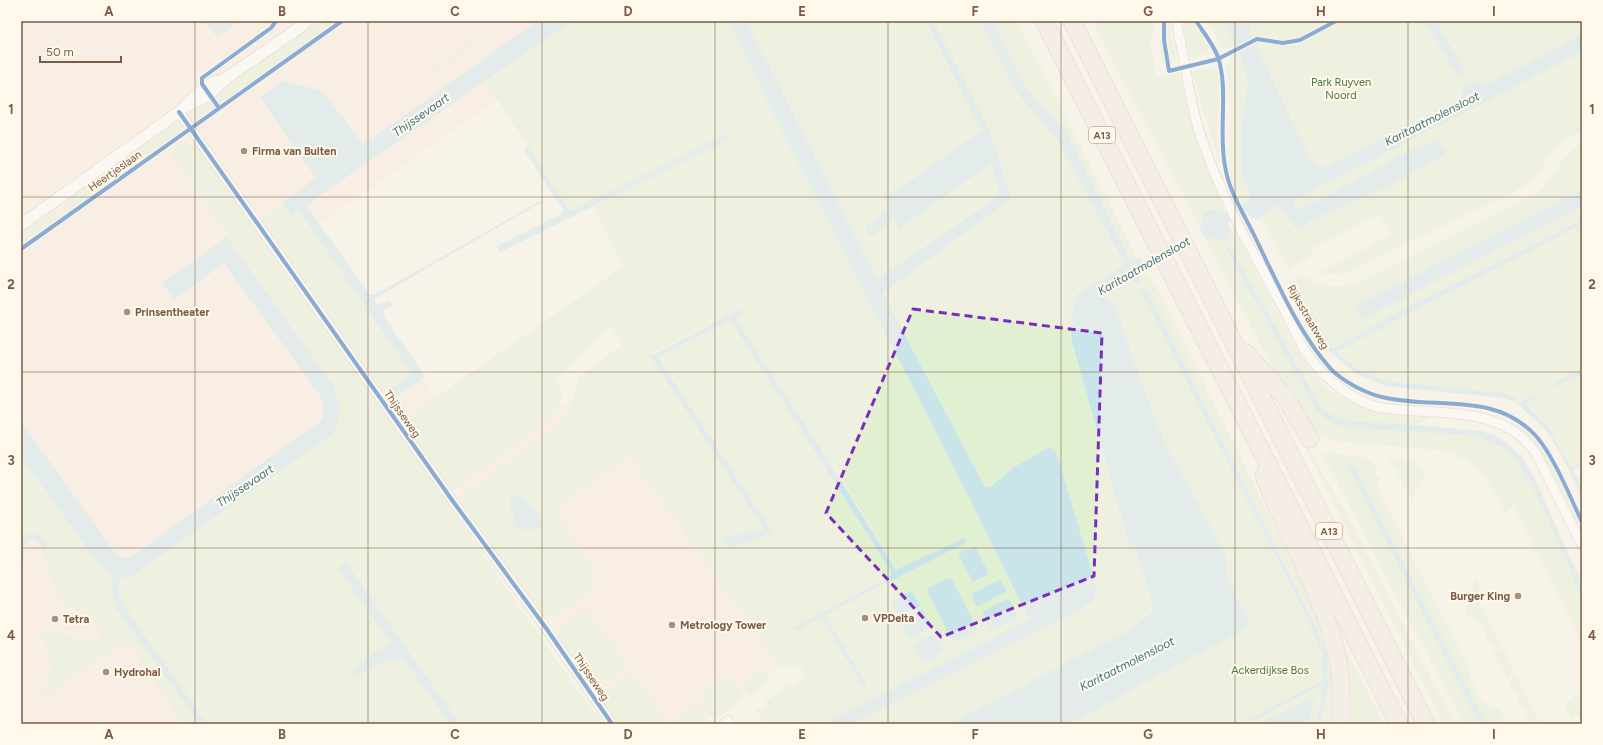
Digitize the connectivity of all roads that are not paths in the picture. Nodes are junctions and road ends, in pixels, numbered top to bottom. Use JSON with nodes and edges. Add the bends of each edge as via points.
{"nodes":[{"id":1,"x":294,"y":21,"type":"edge"},
{"id":2,"x":306,"y":21,"type":"edge"},
{"id":3,"x":1044,"y":21,"type":"edge"},
{"id":4,"x":1072,"y":21,"type":"edge"},
{"id":5,"x":1176,"y":21,"type":"edge"},
{"id":6,"x":292,"y":33,"type":"junction"},
{"id":7,"x":179,"y":112,"type":"junction"},
{"id":8,"x":21,"y":225,"type":"edge"},
{"id":9,"x":1231,"y":337,"type":"junction"},
{"id":10,"x":1245,"y":418,"type":"junction"},
{"id":11,"x":1310,"y":439,"type":"dead end"},
{"id":12,"x":1582,"y":545,"type":"edge"},
{"id":13,"x":612,"y":724,"type":"edge"},
{"id":14,"x":1341,"y":724,"type":"edge"},
{"id":15,"x":1399,"y":724,"type":"edge"},
{"id":16,"x":1426,"y":724,"type":"edge"}],
"edges":[{"from":1,"to":6,"type":"street"},
{"from":2,"to":6,"type":"street","name":"Heertjeslaan"},
{"from":3,"to":10,"type":"highway","number":"A13"},
{"from":4,"to":9,"type":"highway","number":"A13"},
{"from":5,"to":12,"type":"street","name":"Rijksstraatweg","via":[[1194,114],[1231,209],[1309,356],[1320,370],[1356,398],[1378,407],[1481,416],[1514,431],[1536,453]]},
{"from":6,"to":7,"type":"street","name":"Heertjeslaan","via":[[225,79],[215,91]]},
{"from":7,"to":8,"type":"street","name":"Heertjeslaan"},
{"from":7,"to":13,"type":"street","name":"Thijsseweg"},
{"from":9,"to":11,"type":"highway","number":"A13","via":[[1285,397]]},
{"from":9,"to":16,"type":"highway","number":"A13"},
{"from":10,"to":14,"type":"highway","number":"A13","via":[[1272,501],[1305,567],[1333,640],[1341,690]]},
{"from":10,"to":15,"type":"highway","number":"A13"}]}
